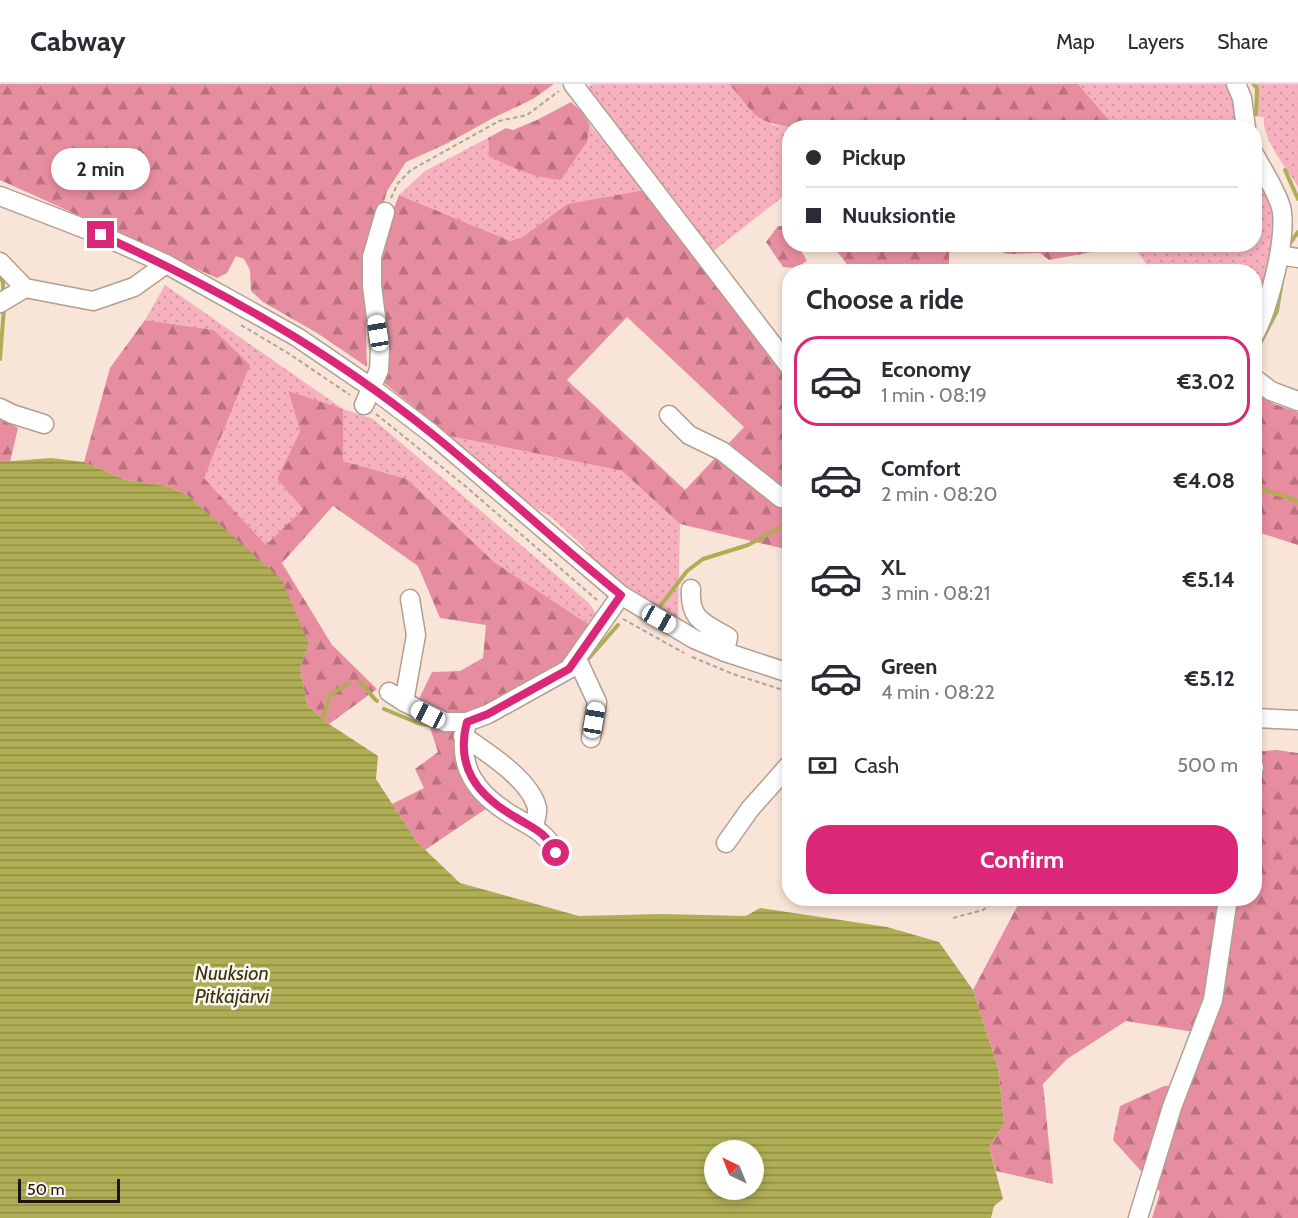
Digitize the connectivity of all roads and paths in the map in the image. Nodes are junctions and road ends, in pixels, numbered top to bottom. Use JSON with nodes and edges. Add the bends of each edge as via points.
{"nodes":[{"id":1,"x":1236,"y":84,"type":"edge"},
{"id":2,"x":567,"y":87,"type":"edge"},
{"id":3,"x":1245,"y":120,"type":"edge"},
{"id":4,"x":1262,"y":169,"type":"edge"},
{"id":5,"x":0,"y":196,"type":"edge"},
{"id":6,"x":386,"y":212,"type":"joint"},
{"id":7,"x":1279,"y":255,"type":"junction"},
{"id":8,"x":1298,"y":258,"type":"edge"},
{"id":9,"x":0,"y":262,"type":"edge"},
{"id":10,"x":166,"y":264,"type":"junction"},
{"id":11,"x":25,"y":288,"type":"junction"},
{"id":12,"x":0,"y":303,"type":"edge"},
{"id":13,"x":1262,"y":318,"type":"edge"},
{"id":14,"x":237,"y":323,"type":"dead end"},
{"id":15,"x":782,"y":357,"type":"edge"},
{"id":16,"x":1262,"y":384,"type":"edge"},
{"id":17,"x":368,"y":397,"type":"junction"},
{"id":18,"x":1298,"y":401,"type":"edge"},
{"id":19,"x":0,"y":408,"type":"edge"},
{"id":20,"x":669,"y":415,"type":"dead end"},
{"id":21,"x":44,"y":424,"type":"dead end"},
{"id":22,"x":782,"y":498,"type":"edge"},
{"id":23,"x":691,"y":589,"type":"dead end"},
{"id":24,"x":621,"y":595,"type":"junction"},
{"id":25,"x":410,"y":598,"type":"dead end"},
{"id":26,"x":610,"y":610,"type":"junction"},
{"id":27,"x":725,"y":652,"type":"junction"},
{"id":28,"x":578,"y":658,"type":"junction"},
{"id":29,"x":782,"y":671,"type":"edge"},
{"id":30,"x":782,"y":690,"type":"edge"},
{"id":31,"x":1262,"y":718,"type":"edge"},
{"id":32,"x":1298,"y":720,"type":"edge"},
{"id":33,"x":465,"y":729,"type":"junction"},
{"id":34,"x":591,"y":738,"type":"dead end"},
{"id":35,"x":782,"y":773,"type":"edge"},
{"id":36,"x":534,"y":826,"type":"junction"},
{"id":37,"x":726,"y":843,"type":"dead end"},
{"id":38,"x":556,"y":853,"type":"dead end"},
{"id":39,"x":988,"y":906,"type":"edge"},
{"id":40,"x":1227,"y":906,"type":"edge"},
{"id":41,"x":952,"y":918,"type":"dead end"},
{"id":42,"x":1138,"y":1218,"type":"edge"}],
"edges":[{"from":1,"to":3,"type":"street"},
{"from":2,"to":6,"type":"path","via":[[527,115],[499,121],[411,170],[398,183]]},
{"from":2,"to":15,"type":"street"},
{"from":4,"to":7,"type":"street","via":[[1281,205]]},
{"from":5,"to":10,"type":"street"},
{"from":6,"to":17,"type":"street","via":[[372,257],[380,370]]},
{"from":7,"to":8,"type":"street"},
{"from":7,"to":13,"type":"street"},
{"from":9,"to":11,"type":"street"},
{"from":10,"to":11,"type":"street","via":[[134,287],[93,302]]},
{"from":10,"to":17,"type":"street","via":[[297,337]]},
{"from":11,"to":12,"type":"street"},
{"from":14,"to":17,"type":"path"},
{"from":16,"to":18,"type":"street"},
{"from":17,"to":24,"type":"street","via":[[431,433]]},
{"from":17,"to":26,"type":"path"},
{"from":19,"to":21,"type":"street"},
{"from":20,"to":22,"type":"street","via":[[689,435],[722,451]]},
{"from":23,"to":27,"type":"street","via":[[693,613],[728,637]]},
{"from":24,"to":26,"type":"street"},
{"from":24,"to":27,"type":"street","via":[[685,634]]},
{"from":25,"to":33,"type":"street","via":[[416,635],[397,697]]},
{"from":26,"to":28,"type":"street"},
{"from":26,"to":30,"type":"path","via":[[694,658]]},
{"from":27,"to":29,"type":"street"},
{"from":28,"to":33,"type":"street","via":[[554,679]]},
{"from":28,"to":34,"type":"street","via":[[597,702]]},
{"from":31,"to":32,"type":"street"},
{"from":33,"to":36,"type":"street","via":[[530,793],[537,808]]},
{"from":33,"to":36,"type":"street","via":[[463,756],[473,782],[493,804]]},
{"from":35,"to":37,"type":"street"},
{"from":36,"to":38,"type":"street"},
{"from":39,"to":41,"type":"path"},
{"from":40,"to":42,"type":"street","via":[[1213,1000],[1172,1107]]}]}
